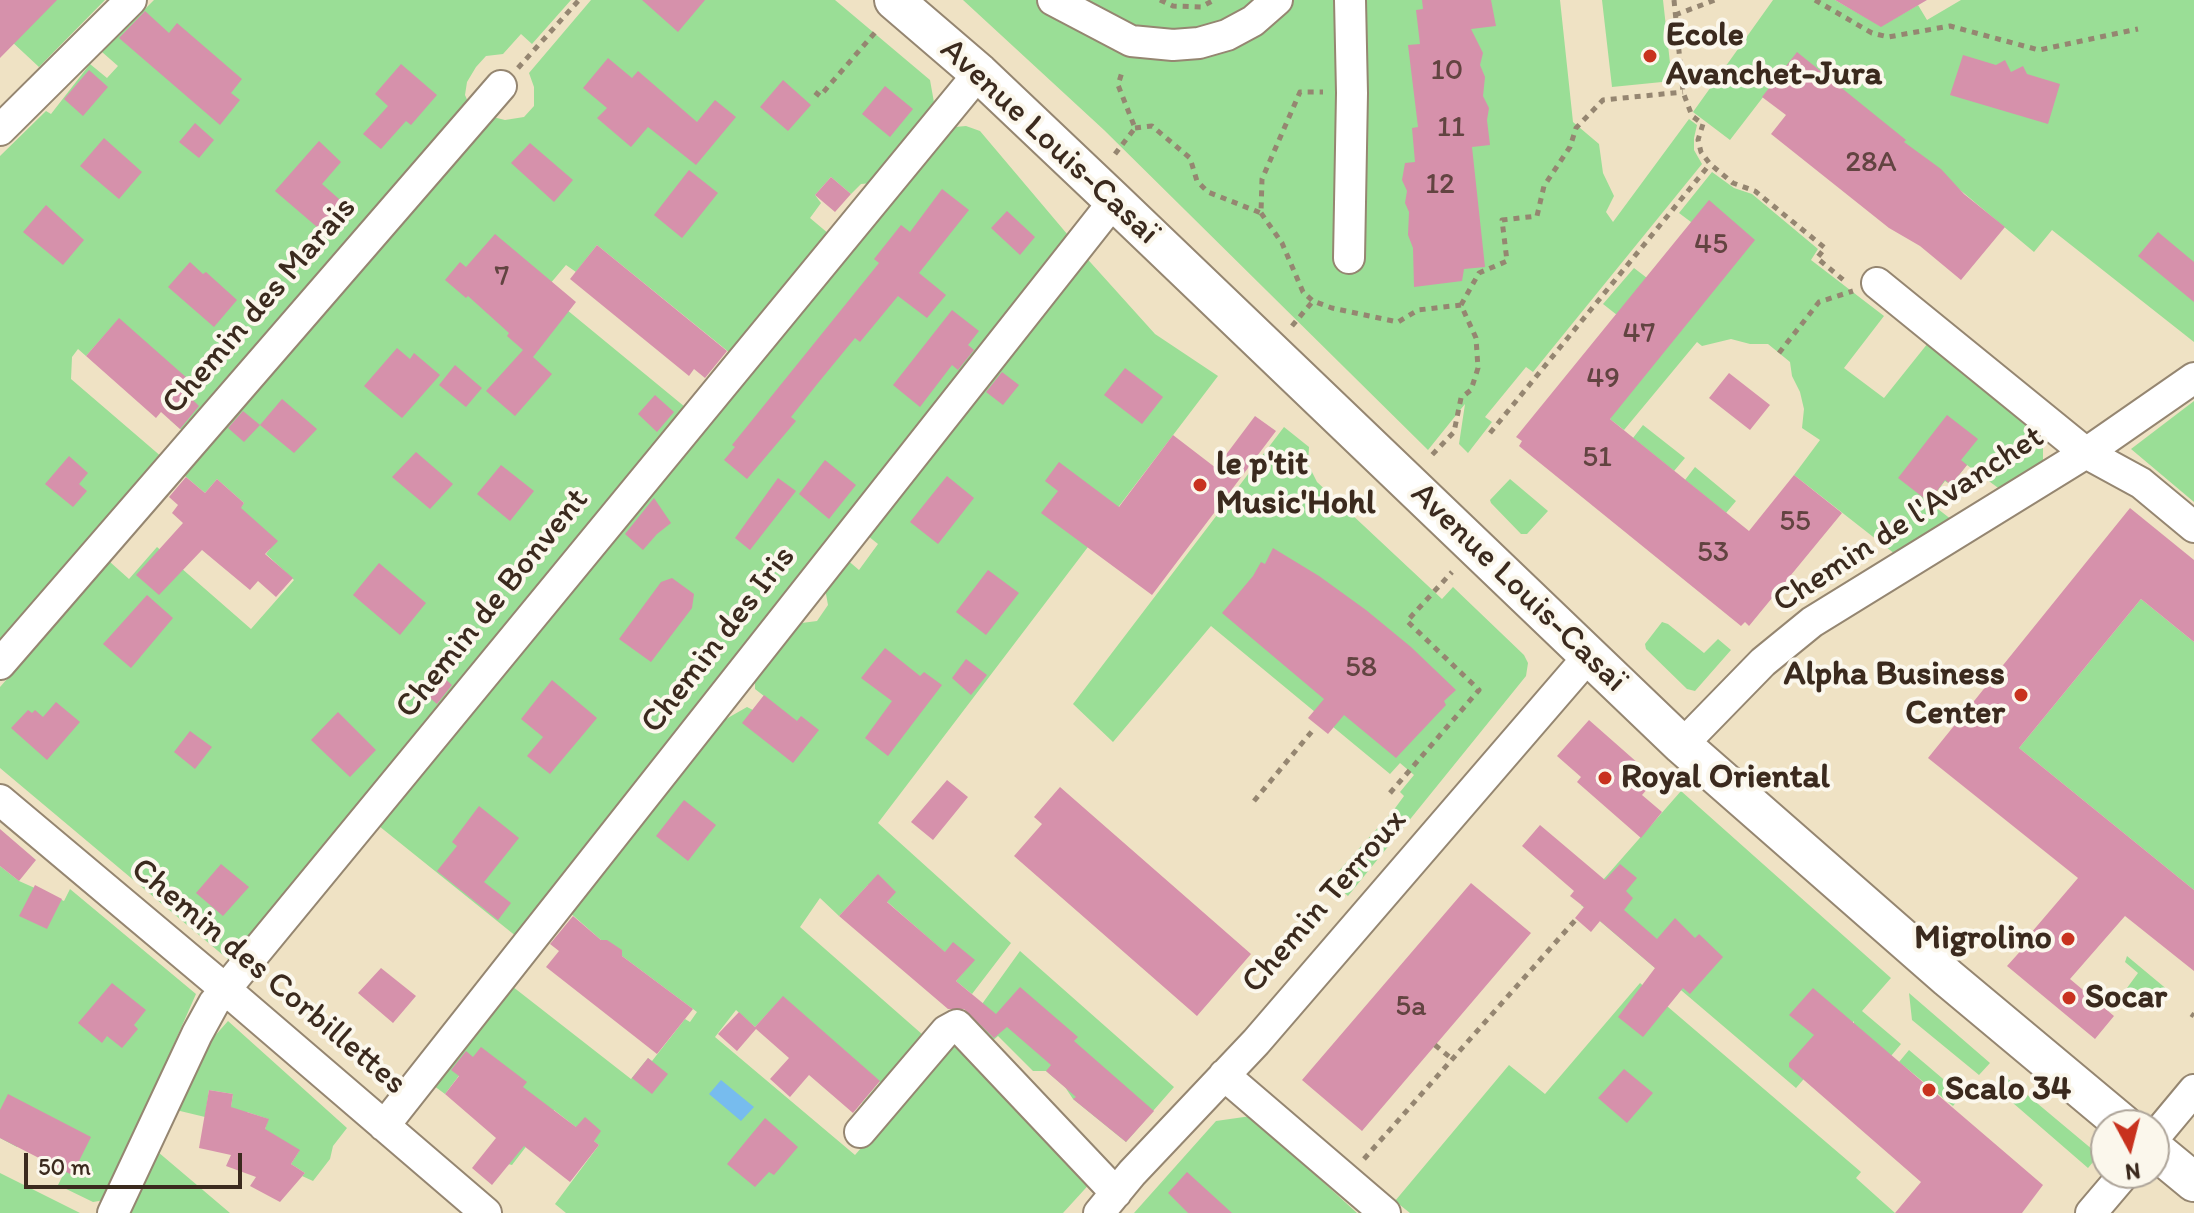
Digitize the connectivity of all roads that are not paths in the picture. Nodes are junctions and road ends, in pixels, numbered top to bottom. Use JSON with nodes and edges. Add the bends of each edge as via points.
{"nodes":[{"id":1,"x":131,"y":0,"type":"edge"},
{"id":2,"x":1053,"y":0,"type":"edge"},
{"id":3,"x":1277,"y":0,"type":"edge"},
{"id":4,"x":1350,"y":0,"type":"edge"},
{"id":5,"x":886,"y":14,"type":"edge"},
{"id":6,"x":979,"y":73,"type":"junction"},
{"id":7,"x":501,"y":86,"type":"road end"},
{"id":8,"x":0,"y":130,"type":"edge"},
{"id":9,"x":1114,"y":201,"type":"junction"},
{"id":10,"x":1349,"y":258,"type":"dead end"},
{"id":11,"x":1877,"y":283,"type":"dead end"},
{"id":12,"x":2194,"y":378,"type":"edge"},
{"id":13,"x":2086,"y":453,"type":"junction"},
{"id":14,"x":2194,"y":527,"type":"edge"},
{"id":15,"x":1588,"y":657,"type":"junction"},
{"id":16,"x":0,"y":664,"type":"edge"},
{"id":17,"x":1682,"y":745,"type":"junction"},
{"id":18,"x":0,"y":800,"type":"edge"},
{"id":19,"x":225,"y":989,"type":"junction"},
{"id":20,"x":1224,"y":1075,"type":"junction"},
{"id":21,"x":2194,"y":1090,"type":"edge"},
{"id":22,"x":2105,"y":1109,"type":"edge"},
{"id":23,"x":2170,"y":1119,"type":"edge"},
{"id":24,"x":384,"y":1126,"type":"junction"},
{"id":25,"x":860,"y":1132,"type":"dead end"},
{"id":26,"x":2170,"y":1162,"type":"edge"},
{"id":27,"x":2194,"y":1182,"type":"edge"},
{"id":28,"x":2111,"y":1189,"type":"edge"},
{"id":29,"x":1107,"y":1203,"type":"edge"},
{"id":30,"x":113,"y":1213,"type":"edge"},
{"id":31,"x":486,"y":1213,"type":"edge"},
{"id":32,"x":1385,"y":1213,"type":"edge"},
{"id":33,"x":2091,"y":1213,"type":"edge"}],
"edges":[{"from":1,"to":8,"type":"street"},
{"from":2,"to":3,"type":"street","via":[[1131,41],[1173,45],[1227,35]]},
{"from":4,"to":10,"type":"street"},
{"from":5,"to":6,"type":"main road","name":"Avenue Louis-Casaï"},
{"from":6,"to":9,"type":"main road","name":"Avenue Louis-Casaï"},
{"from":6,"to":19,"type":"street","name":"Chemin de Bonvent"},
{"from":7,"to":16,"type":"street","name":"Chemin des Marais"},
{"from":9,"to":15,"type":"main road","name":"Avenue Louis-Casaï"},
{"from":9,"to":24,"type":"street","name":"Chemin des Iris"},
{"from":11,"to":13,"type":"street"},
{"from":12,"to":13,"type":"street","name":"Chemin de l'Avanchet"},
{"from":13,"to":14,"type":"street","via":[[2141,483]]},
{"from":13,"to":17,"type":"street","name":"Chemin de l'Avanchet","via":[[1812,622],[1763,662]]},
{"from":15,"to":17,"type":"main road","name":"Avenue Louis-Casaï"},
{"from":15,"to":20,"type":"street","name":"Chemin Terroux"},
{"from":17,"to":22,"type":"main road","name":"Avenue Louis-Casaï"},
{"from":18,"to":19,"type":"street","name":"Chemin des Corbillettes"},
{"from":19,"to":24,"type":"street","name":"Chemin des Corbillettes"},
{"from":19,"to":30,"type":"street","name":"Chemin de Bonvent","via":[[197,1034]]},
{"from":20,"to":29,"type":"street","name":"Chemin Terroux"},
{"from":20,"to":32,"type":"street","via":[[1354,1170]]},
{"from":21,"to":23,"type":"street"},
{"from":24,"to":31,"type":"street","name":"Chemin des Corbillettes"},
{"from":25,"to":29,"type":"street","name":"Chemin Terroux","via":[[946,1031],[957,1025]]},
{"from":26,"to":27,"type":"main road"},
{"from":28,"to":33,"type":"street"}]}
